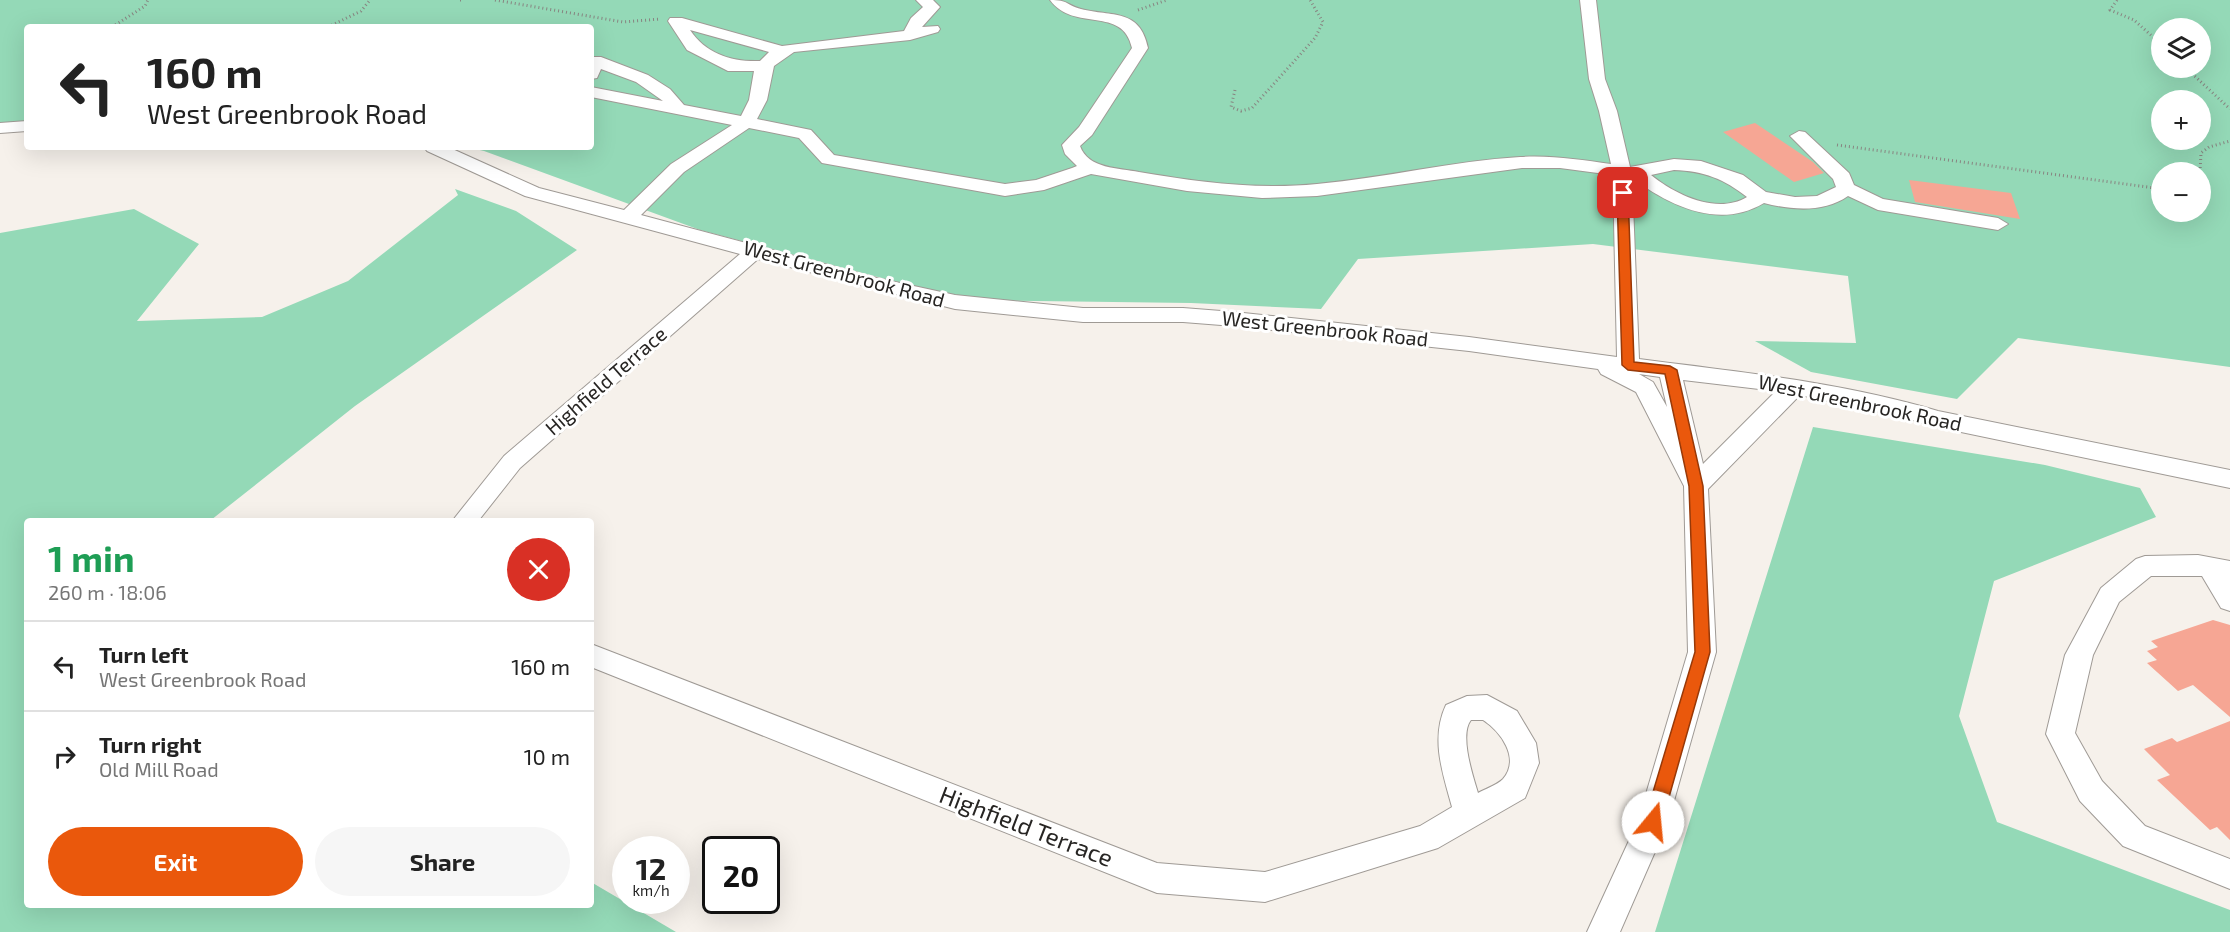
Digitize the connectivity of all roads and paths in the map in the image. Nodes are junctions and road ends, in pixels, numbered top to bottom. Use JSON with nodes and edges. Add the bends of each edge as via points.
{"nodes":[{"id":1,"x":148,"y":0,"type":"edge"},
{"id":2,"x":370,"y":0,"type":"edge"},
{"id":3,"x":495,"y":0,"type":"edge"},
{"id":4,"x":924,"y":0,"type":"edge"},
{"id":5,"x":1058,"y":0,"type":"edge"},
{"id":6,"x":1167,"y":0,"type":"edge"},
{"id":7,"x":1310,"y":0,"type":"edge"},
{"id":8,"x":1588,"y":0,"type":"edge"},
{"id":9,"x":2117,"y":0,"type":"edge"},
{"id":10,"x":670,"y":19,"type":"dead end"},
{"id":11,"x":1114,"y":19,"type":"junction"},
{"id":12,"x":117,"y":24,"type":"edge"},
{"id":13,"x":334,"y":24,"type":"edge"},
{"id":14,"x":932,"y":29,"type":"dead end"},
{"id":15,"x":910,"y":35,"type":"junction"},
{"id":16,"x":2151,"y":35,"type":"edge"},
{"id":17,"x":783,"y":51,"type":"junction"},
{"id":18,"x":594,"y":64,"type":"edge"},
{"id":19,"x":763,"y":66,"type":"junction"},
{"id":20,"x":2197,"y":78,"type":"edge"},
{"id":21,"x":1235,"y":90,"type":"dead end"},
{"id":22,"x":594,"y":93,"type":"edge"},
{"id":23,"x":2230,"y":109,"type":"edge"},
{"id":24,"x":678,"y":110,"type":"junction"},
{"id":25,"x":744,"y":124,"type":"junction"},
{"id":26,"x":24,"y":126,"type":"edge"},
{"id":27,"x":0,"y":128,"type":"edge"},
{"id":28,"x":1799,"y":136,"type":"joint"},
{"id":29,"x":2230,"y":141,"type":"edge"},
{"id":30,"x":439,"y":150,"type":"edge"},
{"id":31,"x":2201,"y":162,"type":"edge"},
{"id":32,"x":1089,"y":168,"type":"junction"},
{"id":33,"x":1630,"y":172,"type":"junction"},
{"id":34,"x":2151,"y":188,"type":"edge"},
{"id":35,"x":1846,"y":189,"type":"junction"},
{"id":36,"x":1761,"y":197,"type":"junction"},
{"id":37,"x":628,"y":217,"type":"junction"},
{"id":38,"x":1998,"y":224,"type":"dead end"},
{"id":39,"x":755,"y":251,"type":"junction"},
{"id":40,"x":1532,"y":354,"type":"junction"},
{"id":41,"x":1628,"y":365,"type":"junction"},
{"id":42,"x":1670,"y":370,"type":"junction"},
{"id":43,"x":1796,"y":386,"type":"junction"},
{"id":44,"x":2230,"y":479,"type":"edge"},
{"id":45,"x":1696,"y":486,"type":"junction"},
{"id":46,"x":467,"y":518,"type":"edge"},
{"id":47,"x":2221,"y":569,"type":"edge"},
{"id":48,"x":2230,"y":600,"type":"edge"},
{"id":49,"x":594,"y":656,"type":"edge"},
{"id":50,"x":1469,"y":814,"type":"dead end"},
{"id":51,"x":2230,"y":874,"type":"edge"},
{"id":52,"x":1603,"y":932,"type":"edge"}],
"edges":[{"from":1,"to":12,"type":"path"},
{"from":2,"to":13,"type":"path","via":[[361,11]]},
{"from":3,"to":10,"type":"path","via":[[623,22]]},
{"from":4,"to":15,"type":"street","via":[[932,7],[917,21]]},
{"from":5,"to":11,"type":"street","via":[[1070,11]]},
{"from":6,"to":11,"type":"path"},
{"from":7,"to":21,"type":"path","via":[[1323,22],[1315,38],[1252,108],[1241,111],[1231,107]]},
{"from":8,"to":33,"type":"street","via":[[1597,79]]},
{"from":9,"to":16,"type":"path","via":[[2110,9],[2134,20]]},
{"from":11,"to":32,"type":"street","via":[[1129,24],[1140,40],[1140,48],[1086,131],[1071,145],[1074,154]]},
{"from":14,"to":15,"type":"street"},
{"from":15,"to":17,"type":"street","via":[[820,43]]},
{"from":17,"to":19,"type":"street"},
{"from":17,"to":19,"type":"street","via":[[676,21],[693,47],[734,67]]},
{"from":18,"to":24,"type":"street","via":[[595,61],[639,77],[674,99]]},
{"from":19,"to":25,"type":"street","via":[[756,110]]},
{"from":20,"to":23,"type":"path"},
{"from":22,"to":24,"type":"street"},
{"from":24,"to":25,"type":"street"},
{"from":25,"to":32,"type":"street","via":[[805,134],[828,159],[1005,190],[1054,182]]},
{"from":25,"to":37,"type":"street","via":[[683,164]]},
{"from":26,"to":27,"type":"street"},
{"from":28,"to":34,"type":"path","via":[[1826,144],[1948,162]]},
{"from":28,"to":35,"type":"street","via":[[1842,177]]},
{"from":29,"to":31,"type":"path","via":[[2201,153]]},
{"from":30,"to":37,"type":"street","name":"West Greenbrook Road","via":[[519,188]]},
{"from":32,"to":33,"type":"street","via":[[1217,188],[1287,192],[1525,162]]},
{"from":33,"to":36,"type":"street","via":[[1688,165],[1716,170]]},
{"from":33,"to":36,"type":"street","via":[[1670,197],[1695,207],[1736,207]]},
{"from":33,"to":41,"type":"street"},
{"from":35,"to":36,"type":"street","via":[[1838,197],[1817,202]]},
{"from":35,"to":38,"type":"street","via":[[1878,204]]},
{"from":37,"to":39,"type":"street","name":"West Greenbrook Road"},
{"from":39,"to":40,"type":"street","name":"West Greenbrook Road","via":[[876,284],[981,306],[1083,315],[1234,319]]},
{"from":39,"to":46,"type":"street","name":"Highfield Terrace","via":[[512,462]]},
{"from":40,"to":41,"type":"street","name":"West Greenbrook Road"},
{"from":40,"to":45,"type":"street","via":[[1610,369],[1645,387]]},
{"from":41,"to":42,"type":"street","name":"West Greenbrook Road"},
{"from":42,"to":43,"type":"street","name":"West Greenbrook Road"},
{"from":42,"to":45,"type":"street"},
{"from":43,"to":44,"type":"street","name":"West Greenbrook Road"},
{"from":43,"to":45,"type":"street"},
{"from":45,"to":52,"type":"street","via":[[1702,652],[1653,822]]},
{"from":47,"to":48,"type":"street"},
{"from":47,"to":51,"type":"street","via":[[2198,565],[2145,566],[2110,595],[2079,655],[2060,734],[2091,791],[2134,836]]},
{"from":49,"to":50,"type":"street","name":"Highfield Terrace","via":[[1157,878],[1265,887],[1427,838]]}]}
